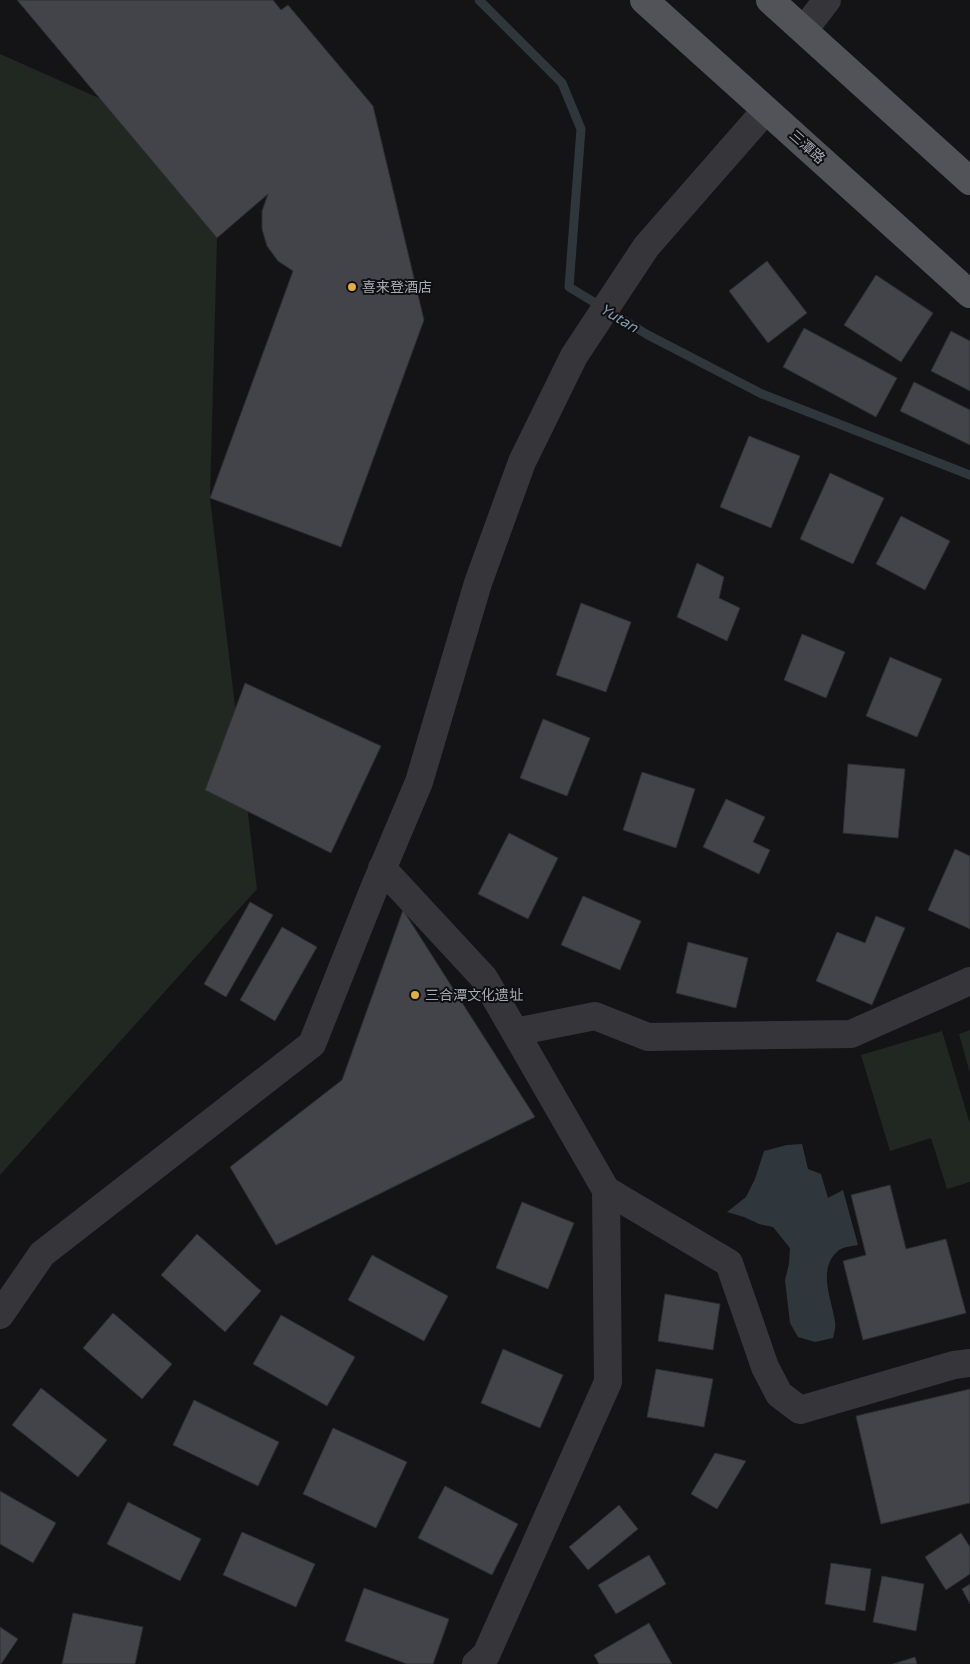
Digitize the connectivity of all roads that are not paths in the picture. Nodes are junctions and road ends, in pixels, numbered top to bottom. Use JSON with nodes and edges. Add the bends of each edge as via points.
{"nodes":[{"id":1,"x":644,"y":0,"type":"edge"},
{"id":2,"x":770,"y":0,"type":"edge"},
{"id":3,"x":827,"y":0,"type":"edge"},
{"id":4,"x":804,"y":30,"type":"junction"},
{"id":5,"x":766,"y":110,"type":"junction"},
{"id":6,"x":970,"y":181,"type":"edge"},
{"id":7,"x":970,"y":294,"type":"edge"},
{"id":8,"x":382,"y":868,"type":"junction"},
{"id":9,"x":970,"y":981,"type":"edge"},
{"id":10,"x":515,"y":1032,"type":"junction"},
{"id":11,"x":606,"y":1190,"type":"junction"},
{"id":12,"x":0,"y":1315,"type":"edge"},
{"id":13,"x":970,"y":1363,"type":"edge"},
{"id":14,"x":476,"y":1664,"type":"edge"}],
"edges":[{"from":1,"to":5,"type":"main road","name":"三潭路"},
{"from":2,"to":4,"type":"main road"},
{"from":3,"to":4,"type":"street"},
{"from":4,"to":6,"type":"main road"},
{"from":5,"to":7,"type":"main road","name":"三潭路"},
{"from":5,"to":8,"type":"street","via":[[646,247],[574,356],[522,462],[478,583],[419,782]]},
{"from":8,"to":10,"type":"street","via":[[484,978]]},
{"from":8,"to":12,"type":"street","via":[[312,1044],[42,1254]]},
{"from":9,"to":10,"type":"street","via":[[851,1034],[648,1037],[595,1016]]},
{"from":10,"to":11,"type":"street"},
{"from":11,"to":13,"type":"street","via":[[729,1263],[765,1367],[779,1394],[800,1410]]},
{"from":11,"to":14,"type":"street","via":[[608,1382],[486,1655]]}]}
